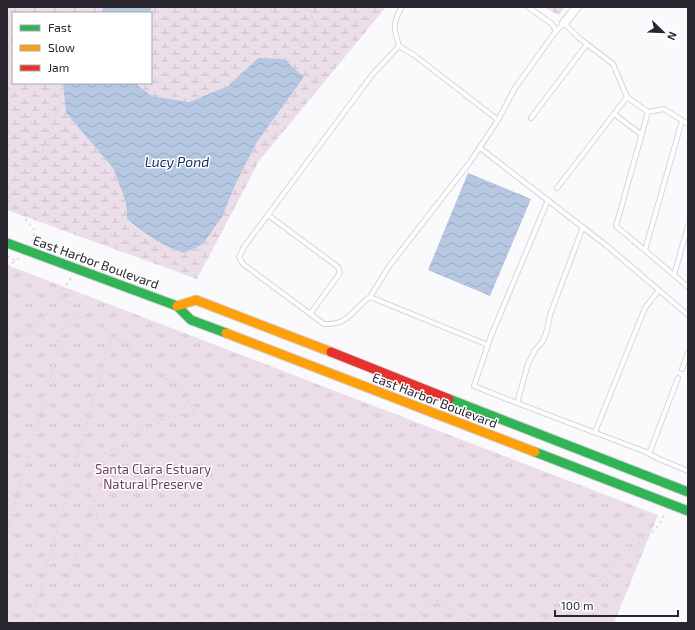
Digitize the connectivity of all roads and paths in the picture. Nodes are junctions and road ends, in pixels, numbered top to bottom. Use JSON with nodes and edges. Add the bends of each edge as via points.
{"nodes":[{"id":1,"x":307,"y":7,"type":"edge"},
{"id":2,"x":402,"y":7,"type":"edge"},
{"id":3,"x":528,"y":7,"type":"edge"},
{"id":4,"x":577,"y":7,"type":"edge"},
{"id":5,"x":564,"y":23,"type":"junction"},
{"id":6,"x":556,"y":31,"type":"junction"},
{"id":7,"x":587,"y":44,"type":"junction"},
{"id":8,"x":298,"y":45,"type":"dead end"},
{"id":9,"x":398,"y":46,"type":"junction"},
{"id":10,"x":62,"y":84,"type":"edge"},
{"id":11,"x":627,"y":97,"type":"junction"},
{"id":12,"x":648,"y":112,"type":"junction"},
{"id":13,"x":614,"y":114,"type":"junction"},
{"id":14,"x":531,"y":118,"type":"dead end"},
{"id":15,"x":498,"y":120,"type":"junction"},
{"id":16,"x":682,"y":121,"type":"junction"},
{"id":17,"x":688,"y":124,"type":"edge"},
{"id":18,"x":642,"y":135,"type":"junction"},
{"id":19,"x":480,"y":148,"type":"junction"},
{"id":20,"x":557,"y":188,"type":"dead end"},
{"id":21,"x":13,"y":195,"type":"junction"},
{"id":22,"x":7,"y":198,"type":"edge"},
{"id":23,"x":548,"y":200,"type":"junction"},
{"id":24,"x":268,"y":215,"type":"junction"},
{"id":25,"x":688,"y":226,"type":"edge"},
{"id":26,"x":583,"y":227,"type":"junction"},
{"id":27,"x":7,"y":243,"type":"edge"},
{"id":28,"x":645,"y":250,"type":"junction"},
{"id":29,"x":29,"y":252,"type":"junction"},
{"id":30,"x":16,"y":261,"type":"dead end"},
{"id":31,"x":7,"y":267,"type":"edge"},
{"id":32,"x":77,"y":269,"type":"junction"},
{"id":33,"x":674,"y":274,"type":"junction"},
{"id":34,"x":688,"y":287,"type":"edge"},
{"id":35,"x":659,"y":290,"type":"junction"},
{"id":36,"x":370,"y":297,"type":"junction"},
{"id":37,"x":61,"y":298,"type":"junction"},
{"id":38,"x":177,"y":306,"type":"junction"},
{"id":39,"x":310,"y":314,"type":"junction"},
{"id":40,"x":688,"y":315,"type":"edge"},
{"id":41,"x":78,"y":317,"type":"junction"},
{"id":42,"x":7,"y":331,"type":"edge"},
{"id":43,"x":110,"y":334,"type":"junction"},
{"id":44,"x":488,"y":346,"type":"junction"},
{"id":45,"x":688,"y":353,"type":"edge"},
{"id":46,"x":682,"y":369,"type":"dead end"},
{"id":47,"x":678,"y":378,"type":"dead end"},
{"id":48,"x":517,"y":403,"type":"junction"},
{"id":49,"x":594,"y":432,"type":"junction"},
{"id":50,"x":649,"y":454,"type":"junction"},
{"id":51,"x":688,"y":471,"type":"edge"},
{"id":52,"x":688,"y":492,"type":"edge"},
{"id":53,"x":668,"y":503,"type":"junction"},
{"id":54,"x":688,"y":511,"type":"edge"},
{"id":55,"x":7,"y":534,"type":"edge"},
{"id":56,"x":31,"y":623,"type":"edge"},
{"id":57,"x":52,"y":623,"type":"edge"},
{"id":58,"x":312,"y":623,"type":"edge"},
{"id":59,"x":380,"y":623,"type":"edge"},
{"id":60,"x":413,"y":623,"type":"edge"},
{"id":61,"x":472,"y":623,"type":"edge"},
{"id":62,"x":541,"y":623,"type":"edge"}],
"edges":[{"from":1,"to":8,"type":"path","via":[[316,25],[314,32]]},
{"from":2,"to":9,"type":"lane","via":[[394,30]]},
{"from":3,"to":6,"type":"lane","via":[[552,24]]},
{"from":4,"to":5,"type":"street"},
{"from":5,"to":6,"type":"lane"},
{"from":5,"to":7,"type":"lane"},
{"from":6,"to":15,"type":"lane","via":[[515,88]]},
{"from":7,"to":11,"type":"lane","via":[[613,64]]},
{"from":7,"to":14,"type":"lane"},
{"from":9,"to":15,"type":"lane","via":[[414,55]]},
{"from":9,"to":24,"type":"lane","via":[[372,75]]},
{"from":10,"to":21,"type":"path","via":[[52,131],[41,160],[28,163],[17,171]]},
{"from":11,"to":12,"type":"lane"},
{"from":11,"to":13,"type":"lane"},
{"from":12,"to":16,"type":"lane","via":[[664,109]]},
{"from":12,"to":18,"type":"lane"},
{"from":13,"to":18,"type":"lane"},
{"from":13,"to":20,"type":"lane"},
{"from":15,"to":19,"type":"lane"},
{"from":16,"to":17,"type":"lane"},
{"from":16,"to":28,"type":"lane"},
{"from":18,"to":28,"type":"lane","via":[[616,226]]},
{"from":19,"to":23,"type":"lane"},
{"from":19,"to":36,"type":"lane","via":[[390,265]]},
{"from":21,"to":22,"type":"path"},
{"from":21,"to":29,"type":"path","via":[[18,208],[35,231]]},
{"from":23,"to":26,"type":"lane"},
{"from":23,"to":44,"type":"lane"},
{"from":24,"to":39,"type":"lane","via":[[244,247],[240,257],[243,264]]},
{"from":24,"to":39,"type":"lane","via":[[338,267],[340,274]]},
{"from":25,"to":33,"type":"lane"},
{"from":26,"to":35,"type":"lane"},
{"from":26,"to":48,"type":"lane","via":[[550,315],[543,341],[528,364]]},
{"from":27,"to":29,"type":"main road","name":"East Harbor Boulevard"},
{"from":28,"to":33,"type":"lane"},
{"from":29,"to":32,"type":"main road","name":"East Harbor Boulevard"},
{"from":30,"to":31,"type":"path"},
{"from":32,"to":37,"type":"path","via":[[63,290]]},
{"from":32,"to":38,"type":"main road","name":"East Harbor Boulevard"},
{"from":33,"to":34,"type":"lane"},
{"from":35,"to":40,"type":"lane"},
{"from":35,"to":49,"type":"lane","via":[[645,308]]},
{"from":36,"to":39,"type":"lane","via":[[339,323],[324,324]]},
{"from":36,"to":44,"type":"lane"},
{"from":37,"to":41,"type":"path","via":[[67,301]]},
{"from":37,"to":42,"type":"path","via":[[32,333]]},
{"from":38,"to":52,"type":"main road","name":"East Harbor Boulevard","via":[[196,300]]},
{"from":38,"to":53,"type":"main road","name":"East Harbor Boulevard","via":[[191,320]]},
{"from":41,"to":43,"type":"path","via":[[97,323]]},
{"from":41,"to":55,"type":"path","via":[[70,319],[63,330]]},
{"from":43,"to":56,"type":"path"},
{"from":43,"to":57,"type":"path","via":[[181,392],[196,412],[165,418],[149,428],[134,430],[123,448],[106,451],[91,470],[88,483],[97,514],[94,530],[78,550],[66,590]]},
{"from":44,"to":48,"type":"lane","via":[[474,386]]},
{"from":45,"to":46,"type":"lane"},
{"from":47,"to":50,"type":"lane"},
{"from":48,"to":49,"type":"lane"},
{"from":49,"to":50,"type":"lane"},
{"from":50,"to":51,"type":"lane"},
{"from":53,"to":54,"type":"main road","name":"East Harbor Boulevard"},
{"from":53,"to":62,"type":"path","via":[[655,530],[634,546],[584,596]]},
{"from":58,"to":59,"type":"path","via":[[335,616],[356,614],[366,615]]},
{"from":60,"to":61,"type":"path","via":[[432,599],[441,602]]}]}
